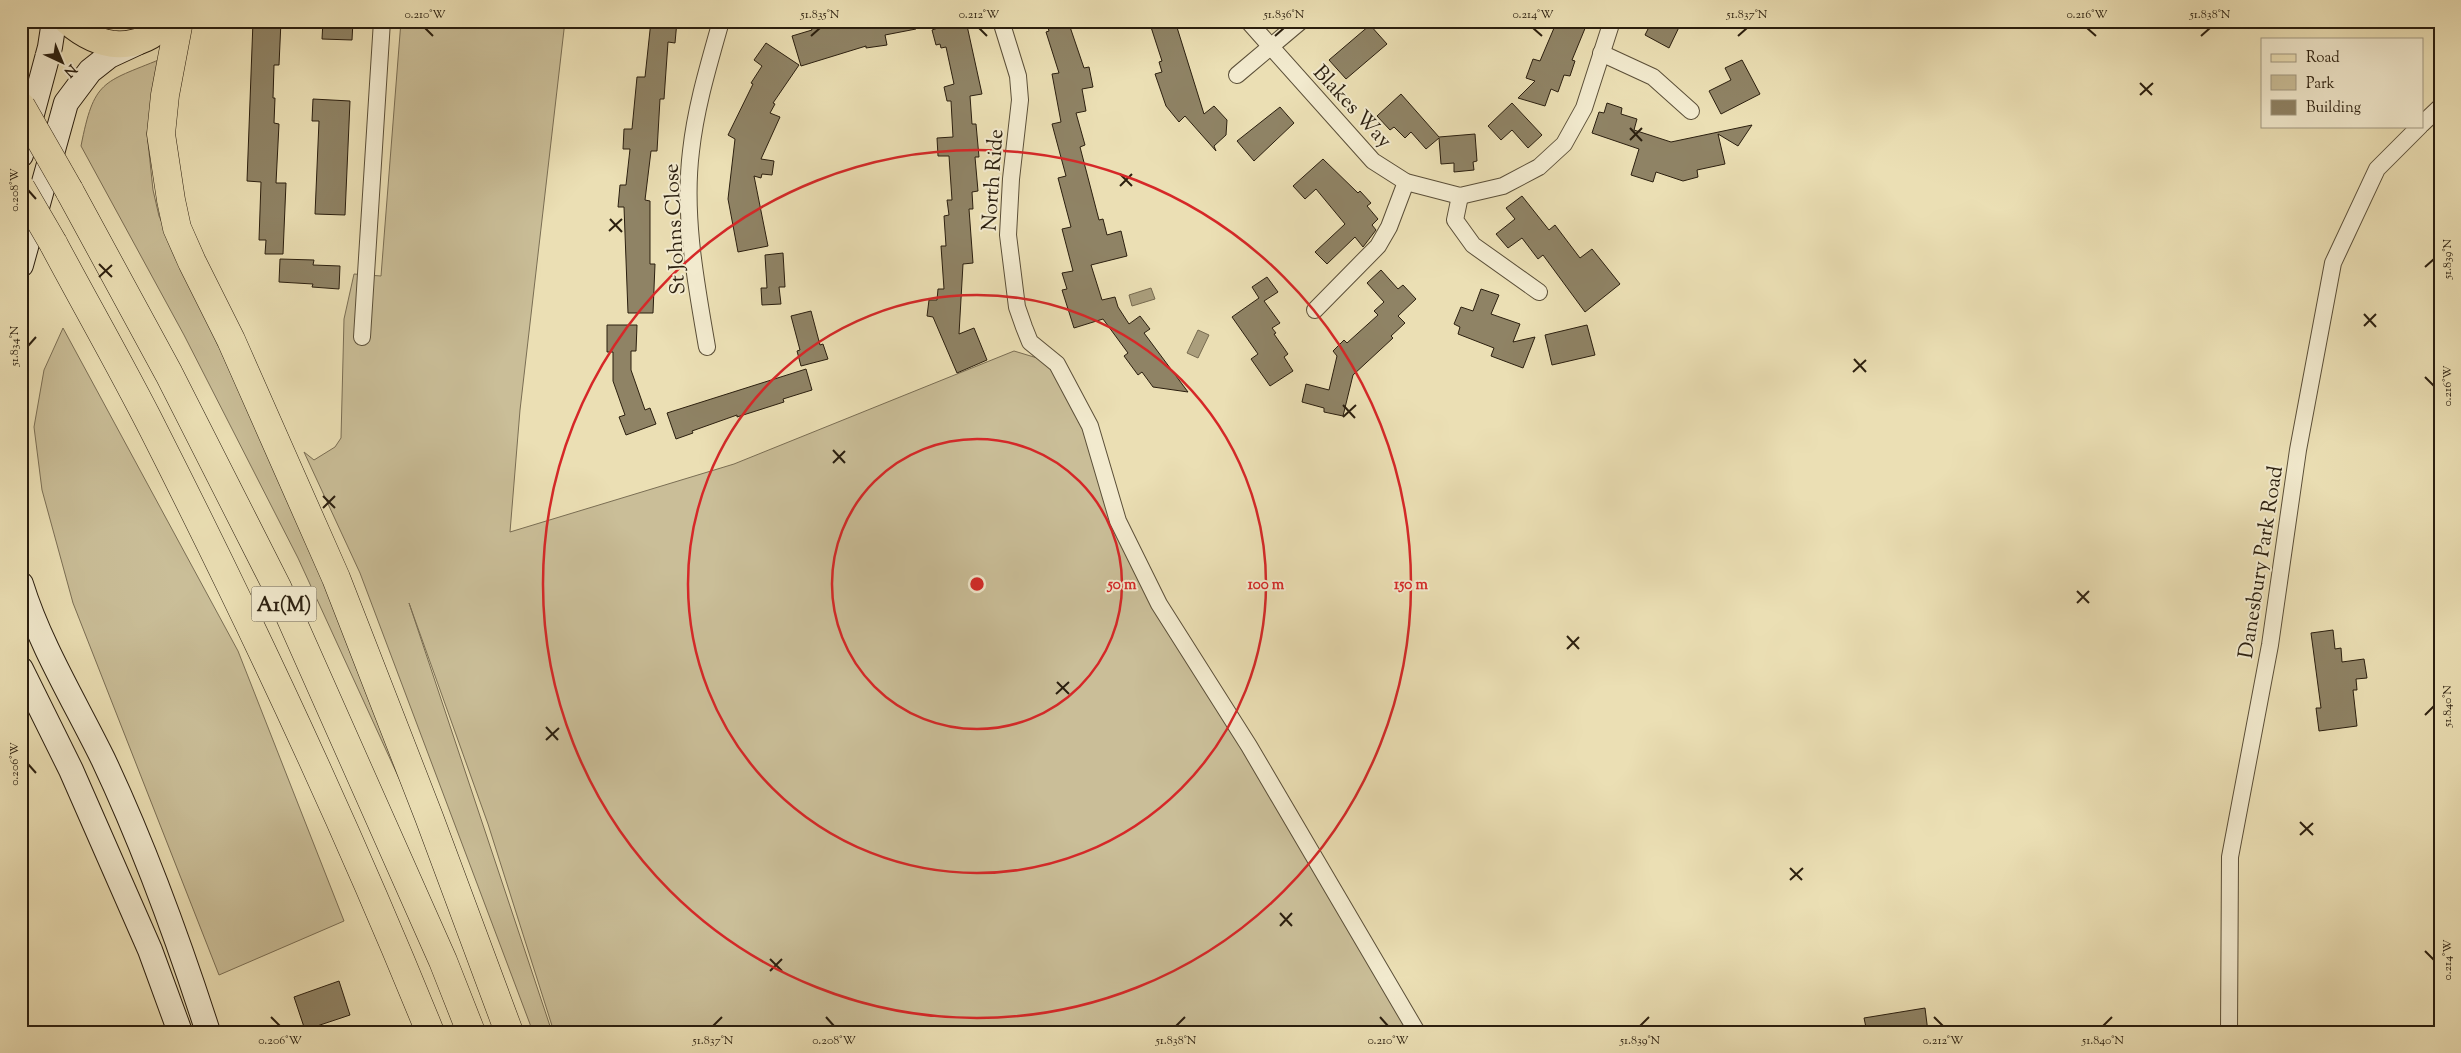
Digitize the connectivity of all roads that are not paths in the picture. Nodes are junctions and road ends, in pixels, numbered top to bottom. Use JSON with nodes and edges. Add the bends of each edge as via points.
{"nodes":[{"id":1,"x":54,"y":21,"type":"edge"},
{"id":2,"x":67,"y":21,"type":"edge"},
{"id":3,"x":169,"y":21,"type":"edge"},
{"id":4,"x":179,"y":21,"type":"edge"},
{"id":5,"x":382,"y":21,"type":"edge"},
{"id":6,"x":721,"y":21,"type":"edge"},
{"id":7,"x":1001,"y":21,"type":"edge"},
{"id":8,"x":1248,"y":21,"type":"edge"},
{"id":9,"x":1301,"y":21,"type":"edge"},
{"id":10,"x":1612,"y":21,"type":"edge"},
{"id":11,"x":138,"y":42,"type":"junction"},
{"id":12,"x":1270,"y":47,"type":"junction"},
{"id":13,"x":1601,"y":53,"type":"junction"},
{"id":14,"x":1237,"y":75,"type":"dead end"},
{"id":15,"x":21,"y":106,"type":"edge"},
{"id":16,"x":2440,"y":107,"type":"edge"},
{"id":17,"x":1691,"y":111,"type":"dead end"},
{"id":18,"x":2424,"y":122,"type":"edge"},
{"id":19,"x":2418,"y":128,"type":"edge"},
{"id":20,"x":21,"y":155,"type":"edge"},
{"id":21,"x":1406,"y":182,"type":"junction"},
{"id":22,"x":21,"y":188,"type":"edge"},
{"id":23,"x":1460,"y":196,"type":"junction"},
{"id":24,"x":21,"y":265,"type":"edge"},
{"id":25,"x":1539,"y":292,"type":"dead end"},
{"id":26,"x":1315,"y":310,"type":"dead end"},
{"id":27,"x":362,"y":337,"type":"dead end"},
{"id":28,"x":707,"y":347,"type":"dead end"},
{"id":29,"x":21,"y":584,"type":"edge"},
{"id":30,"x":21,"y":669,"type":"edge"},
{"id":31,"x":180,"y":1032,"type":"edge"},
{"id":32,"x":208,"y":1032,"type":"edge"},
{"id":33,"x":430,"y":1032,"type":"edge"},
{"id":34,"x":471,"y":1032,"type":"edge"},
{"id":35,"x":509,"y":1032,"type":"edge"},
{"id":36,"x":1417,"y":1032,"type":"edge"},
{"id":37,"x":2229,"y":1032,"type":"edge"}],
"edges":[{"from":1,"to":20,"type":"main road"},
{"from":2,"to":11,"type":"main road","via":[[81,34],[99,42],[119,45]]},
{"from":3,"to":11,"type":"main road","via":[[151,37]]},
{"from":4,"to":35,"type":"highway","via":[[161,134],[177,228],[231,340],[336,578],[430,816]]},
{"from":5,"to":27,"type":"street"},
{"from":6,"to":28,"type":"street","name":"St Johns Close","via":[[700,97],[691,152],[693,267]]},
{"from":7,"to":36,"type":"street","name":"North Ride","via":[[1018,76],[1020,100],[1008,235],[1017,307],[1030,342],[1056,364],[1090,426],[1118,521],[1160,604],[1249,746]]},
{"from":8,"to":12,"type":"street","name":"Blakes Way"},
{"from":9,"to":12,"type":"street"},
{"from":10,"to":13,"type":"street","name":"Blakes Way"},
{"from":11,"to":24,"type":"main road","via":[[109,56],[90,71],[66,104]]},
{"from":12,"to":14,"type":"street"},
{"from":12,"to":21,"type":"street","name":"Blakes Way","via":[[1373,161]]},
{"from":13,"to":17,"type":"street","via":[[1653,77]]},
{"from":13,"to":23,"type":"street","name":"Blakes Way","via":[[1584,108],[1564,144],[1539,167],[1503,186]]},
{"from":15,"to":34,"type":"highway","number":"A1(M)","bridge":true,"via":[[169,374],[277,588],[443,961]]},
{"from":16,"to":18,"type":"street","name":"Danesbury Park Road"},
{"from":19,"to":37,"type":"street","name":"Danesbury Park Road","via":[[2377,169],[2333,263],[2298,450],[2270,645],[2230,857]]},
{"from":21,"to":23,"type":"street","name":"Blakes Way"},
{"from":21,"to":26,"type":"street","via":[[1378,246]]},
{"from":22,"to":33,"type":"highway","number":"A1(M)","bridge":true,"via":[[152,428],[247,621],[330,797]]},
{"from":23,"to":25,"type":"street","via":[[1454,220],[1473,245]]},
{"from":29,"to":32,"type":"main road","via":[[63,682],[103,760],[148,861]]},
{"from":30,"to":31,"type":"main road","via":[[72,770],[150,950]]}]}
